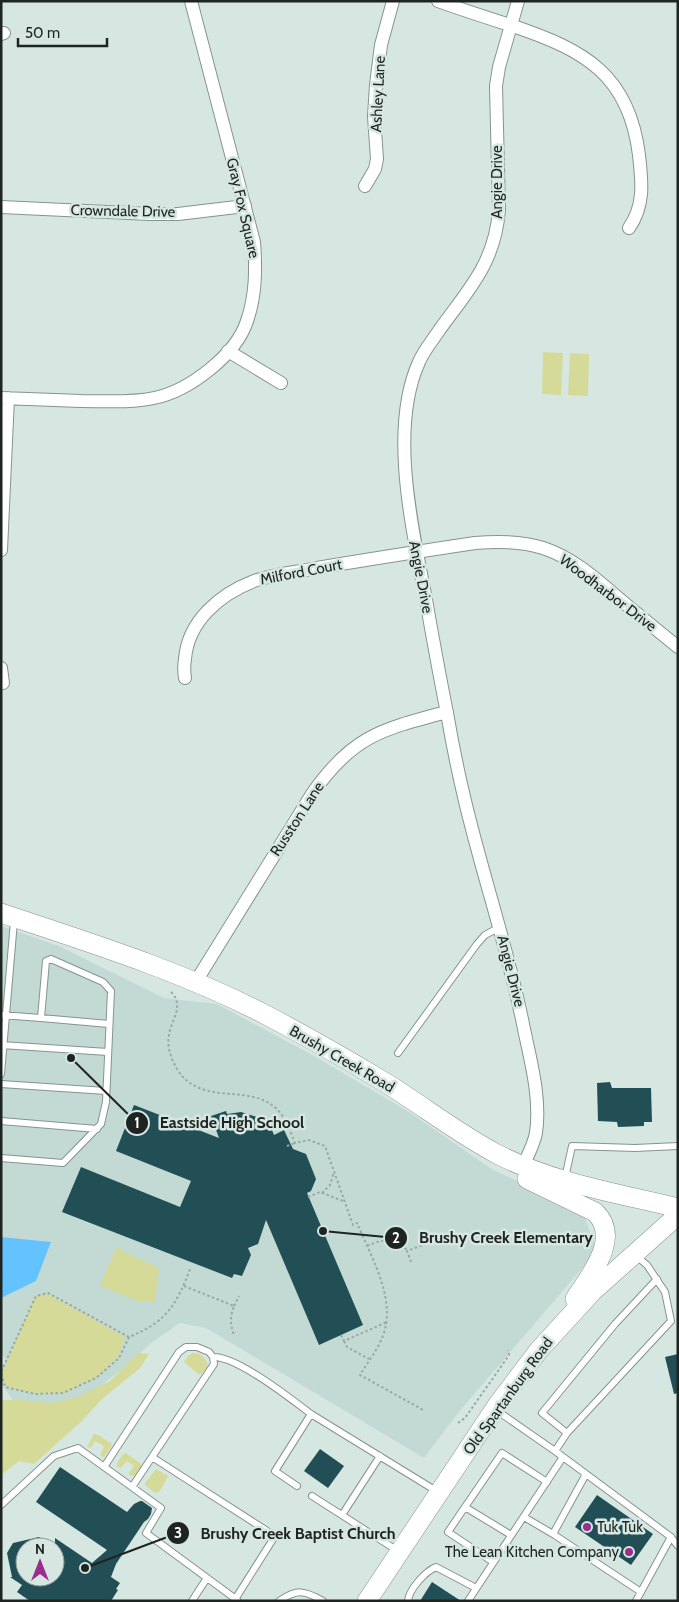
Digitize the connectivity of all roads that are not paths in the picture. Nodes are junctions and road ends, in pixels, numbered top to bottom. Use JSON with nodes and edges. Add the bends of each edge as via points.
{"nodes":[{"id":1,"x":191,"y":1,"type":"edge"},
{"id":2,"x":393,"y":1,"type":"edge"},
{"id":3,"x":438,"y":1,"type":"edge"},
{"id":4,"x":518,"y":1,"type":"edge"},
{"id":5,"x":510,"y":25,"type":"junction"},
{"id":6,"x":365,"y":186,"type":"dead end"},
{"id":7,"x":245,"y":206,"type":"junction"},
{"id":8,"x":1,"y":208,"type":"edge"},
{"id":9,"x":629,"y":228,"type":"dead end"},
{"id":10,"x":228,"y":351,"type":"junction"},
{"id":11,"x":280,"y":383,"type":"dead end"},
{"id":12,"x":4,"y":398,"type":"edge"},
{"id":13,"x":1,"y":550,"type":"edge"},
{"id":14,"x":416,"y":552,"type":"junction"},
{"id":15,"x":678,"y":647,"type":"edge"},
{"id":16,"x":1,"y":668,"type":"edge"},
{"id":17,"x":186,"y":678,"type":"dead end"},
{"id":18,"x":3,"y":683,"type":"dead end"},
{"id":19,"x":447,"y":712,"type":"junction"},
{"id":20,"x":8,"y":915,"type":"edge"},
{"id":21,"x":500,"y":927,"type":"junction"},
{"id":22,"x":195,"y":983,"type":"junction"},
{"id":23,"x":4,"y":1015,"type":"edge"},
{"id":24,"x":41,"y":1018,"type":"junction"},
{"id":25,"x":109,"y":1024,"type":"junction"},
{"id":26,"x":2,"y":1045,"type":"edge"},
{"id":27,"x":108,"y":1052,"type":"junction"},
{"id":28,"x":398,"y":1053,"type":"dead end"},
{"id":29,"x":1,"y":1074,"type":"edge"},
{"id":30,"x":1,"y":1084,"type":"edge"},
{"id":31,"x":106,"y":1091,"type":"junction"},
{"id":32,"x":1,"y":1121,"type":"edge"},
{"id":33,"x":452,"y":1126,"type":"junction"},
{"id":34,"x":96,"y":1129,"type":"junction"},
{"id":35,"x":678,"y":1146,"type":"edge"},
{"id":36,"x":1,"y":1158,"type":"edge"},
{"id":37,"x":523,"y":1166,"type":"junction"},
{"id":38,"x":565,"y":1180,"type":"junction"},
{"id":39,"x":678,"y":1208,"type":"edge"},
{"id":40,"x":678,"y":1216,"type":"edge"},
{"id":41,"x":634,"y":1254,"type":"junction"},
{"id":42,"x":657,"y":1279,"type":"junction"},
{"id":43,"x":553,"y":1334,"type":"junction"},
{"id":44,"x":213,"y":1357,"type":"junction"},
{"id":45,"x":495,"y":1409,"type":"junction"},
{"id":46,"x":311,"y":1414,"type":"junction"},
{"id":47,"x":567,"y":1433,"type":"junction"},
{"id":48,"x":555,"y":1451,"type":"junction"},
{"id":49,"x":380,"y":1456,"type":"junction"},
{"id":50,"x":152,"y":1457,"type":"junction"},
{"id":51,"x":563,"y":1457,"type":"junction"},
{"id":52,"x":104,"y":1467,"type":"junction"},
{"id":53,"x":586,"y":1474,"type":"junction"},
{"id":54,"x":547,"y":1482,"type":"junction"},
{"id":55,"x":297,"y":1486,"type":"dead end"},
{"id":56,"x":132,"y":1487,"type":"junction"},
{"id":57,"x":439,"y":1492,"type":"junction"},
{"id":58,"x":312,"y":1496,"type":"dead end"},
{"id":59,"x":1,"y":1505,"type":"edge"},
{"id":60,"x":465,"y":1507,"type":"junction"},
{"id":61,"x":342,"y":1515,"type":"junction"},
{"id":62,"x":524,"y":1516,"type":"junction"},
{"id":63,"x":553,"y":1534,"type":"junction"},
{"id":64,"x":512,"y":1535,"type":"junction"},
{"id":65,"x":671,"y":1537,"type":"junction"},
{"id":66,"x":678,"y":1546,"type":"edge"},
{"id":67,"x":399,"y":1552,"type":"junction"},
{"id":68,"x":494,"y":1562,"type":"junction"},
{"id":69,"x":207,"y":1578,"type":"junction"},
{"id":70,"x":476,"y":1588,"type":"junction"},
{"id":71,"x":641,"y":1592,"type":"junction"},
{"id":72,"x":236,"y":1600,"type":"edge"},
{"id":73,"x":192,"y":1601,"type":"edge"},
{"id":74,"x":279,"y":1601,"type":"edge"},
{"id":75,"x":322,"y":1601,"type":"edge"},
{"id":76,"x":367,"y":1601,"type":"edge"},
{"id":77,"x":408,"y":1601,"type":"edge"},
{"id":78,"x":468,"y":1601,"type":"edge"},
{"id":79,"x":636,"y":1601,"type":"edge"}],
"edges":[{"from":1,"to":7,"type":"street","name":"Gray Fox Square"},
{"from":2,"to":6,"type":"street","name":"Ashley Lane","via":[[376,84],[377,159]]},
{"from":3,"to":5,"type":"street"},
{"from":4,"to":5,"type":"street","name":"Angie Drive"},
{"from":5,"to":9,"type":"street","via":[[573,50],[600,69],[621,96],[634,125],[640,166],[642,200],[637,217]]},
{"from":5,"to":14,"type":"street","name":"Angie Drive","via":[[496,86],[499,210],[493,246],[472,285],[426,348],[409,396],[406,479]]},
{"from":7,"to":8,"type":"street","name":"Crowndale Drive","via":[[178,214]]},
{"from":7,"to":10,"type":"street","name":"Gray Fox Square","via":[[254,242],[255,286],[247,322]]},
{"from":10,"to":11,"type":"street"},
{"from":10,"to":12,"type":"street","name":"Gray Fox Square","via":[[200,378],[155,398],[132,401]]},
{"from":12,"to":13,"type":"street"},
{"from":14,"to":15,"type":"street","name":"Woodharbor Drive","via":[[493,542],[542,547],[572,562]]},
{"from":14,"to":17,"type":"street","name":"Milford Court","via":[[260,579],[237,588],[211,607],[197,623],[185,651]]},
{"from":14,"to":19,"type":"street","name":"Angie Drive"},
{"from":16,"to":18,"type":"street"},
{"from":19,"to":21,"type":"street","name":"Angie Drive","via":[[465,802]]},
{"from":19,"to":22,"type":"street","name":"Russton Lane","via":[[378,732],[353,747],[332,767]]},
{"from":20,"to":22,"type":"main road","name":"Brushy Creek Road","via":[[90,941]]},
{"from":20,"to":23,"type":"lane"},
{"from":21,"to":28,"type":"lane","via":[[477,944]]},
{"from":21,"to":37,"type":"street","name":"Angie Drive","via":[[536,1095],[536,1134]]},
{"from":22,"to":33,"type":"main road","name":"Brushy Creek Road","via":[[267,1016],[386,1083]]},
{"from":23,"to":24,"type":"lane"},
{"from":23,"to":26,"type":"lane"},
{"from":24,"to":25,"type":"lane"},
{"from":24,"to":25,"type":"lane","via":[[46,961],[51,959],[103,982],[112,991]]},
{"from":25,"to":27,"type":"lane"},
{"from":26,"to":27,"type":"lane"},
{"from":26,"to":29,"type":"lane"},
{"from":27,"to":31,"type":"lane"},
{"from":30,"to":31,"type":"lane"},
{"from":31,"to":34,"type":"lane","via":[[101,1124]]},
{"from":32,"to":34,"type":"lane"},
{"from":33,"to":37,"type":"main road","name":"Brushy Creek Road"},
{"from":33,"to":43,"type":"main road","via":[[514,1173],[578,1202],[602,1218],[606,1239],[604,1249]]},
{"from":34,"to":36,"type":"lane","via":[[63,1163]]},
{"from":35,"to":38,"type":"lane","via":[[572,1146]]},
{"from":37,"to":38,"type":"main road","name":"Brushy Creek Road"},
{"from":38,"to":39,"type":"main road","name":"Brushy Creek Road"},
{"from":40,"to":41,"type":"main road","name":"Old Spartanburg Road"},
{"from":41,"to":42,"type":"lane"},
{"from":41,"to":43,"type":"main road","name":"Old Spartanburg Road"},
{"from":42,"to":47,"type":"lane","via":[[665,1292],[671,1320]]},
{"from":42,"to":47,"type":"lane","via":[[615,1324],[542,1413]]},
{"from":43,"to":45,"type":"main road","name":"Old Spartanburg Road"},
{"from":44,"to":46,"type":"lane","via":[[235,1363]]},
{"from":44,"to":50,"type":"lane","via":[[214,1364]]},
{"from":44,"to":52,"type":"lane","via":[[210,1352],[197,1347],[186,1347],[180,1352]]},
{"from":45,"to":48,"type":"lane"},
{"from":45,"to":57,"type":"main road","name":"Old Spartanburg Road"},
{"from":46,"to":49,"type":"lane"},
{"from":46,"to":55,"type":"lane","via":[[275,1471]]},
{"from":47,"to":48,"type":"lane"},
{"from":48,"to":51,"type":"lane"},
{"from":49,"to":57,"type":"lane"},
{"from":49,"to":61,"type":"lane"},
{"from":50,"to":56,"type":"lane"},
{"from":50,"to":72,"type":"lane","via":[[275,1536]]},
{"from":51,"to":53,"type":"lane"},
{"from":51,"to":54,"type":"lane"},
{"from":52,"to":56,"type":"lane"},
{"from":52,"to":59,"type":"lane","via":[[78,1448],[54,1456]]},
{"from":53,"to":63,"type":"lane"},
{"from":53,"to":65,"type":"lane"},
{"from":54,"to":60,"type":"lane","via":[[502,1453]]},
{"from":54,"to":62,"type":"lane"},
{"from":56,"to":69,"type":"lane","via":[[161,1508],[146,1534]]},
{"from":57,"to":67,"type":"main road","name":"Old Spartanburg Road"},
{"from":58,"to":61,"type":"lane"},
{"from":60,"to":64,"type":"lane"},
{"from":60,"to":68,"type":"lane","via":[[448,1532]]},
{"from":61,"to":67,"type":"lane"},
{"from":62,"to":63,"type":"lane"},
{"from":62,"to":64,"type":"lane"},
{"from":63,"to":71,"type":"lane"},
{"from":64,"to":68,"type":"lane"},
{"from":65,"to":66,"type":"lane"},
{"from":65,"to":71,"type":"lane"},
{"from":67,"to":76,"type":"main road","name":"Old Spartanburg Road"},
{"from":68,"to":70,"type":"lane"},
{"from":69,"to":72,"type":"lane"},
{"from":69,"to":73,"type":"lane"},
{"from":70,"to":77,"type":"lane","via":[[436,1567],[428,1570],[408,1595]]},
{"from":70,"to":78,"type":"lane"},
{"from":71,"to":79,"type":"lane"},
{"from":74,"to":75,"type":"lane","via":[[288,1594],[302,1592]]}]}
